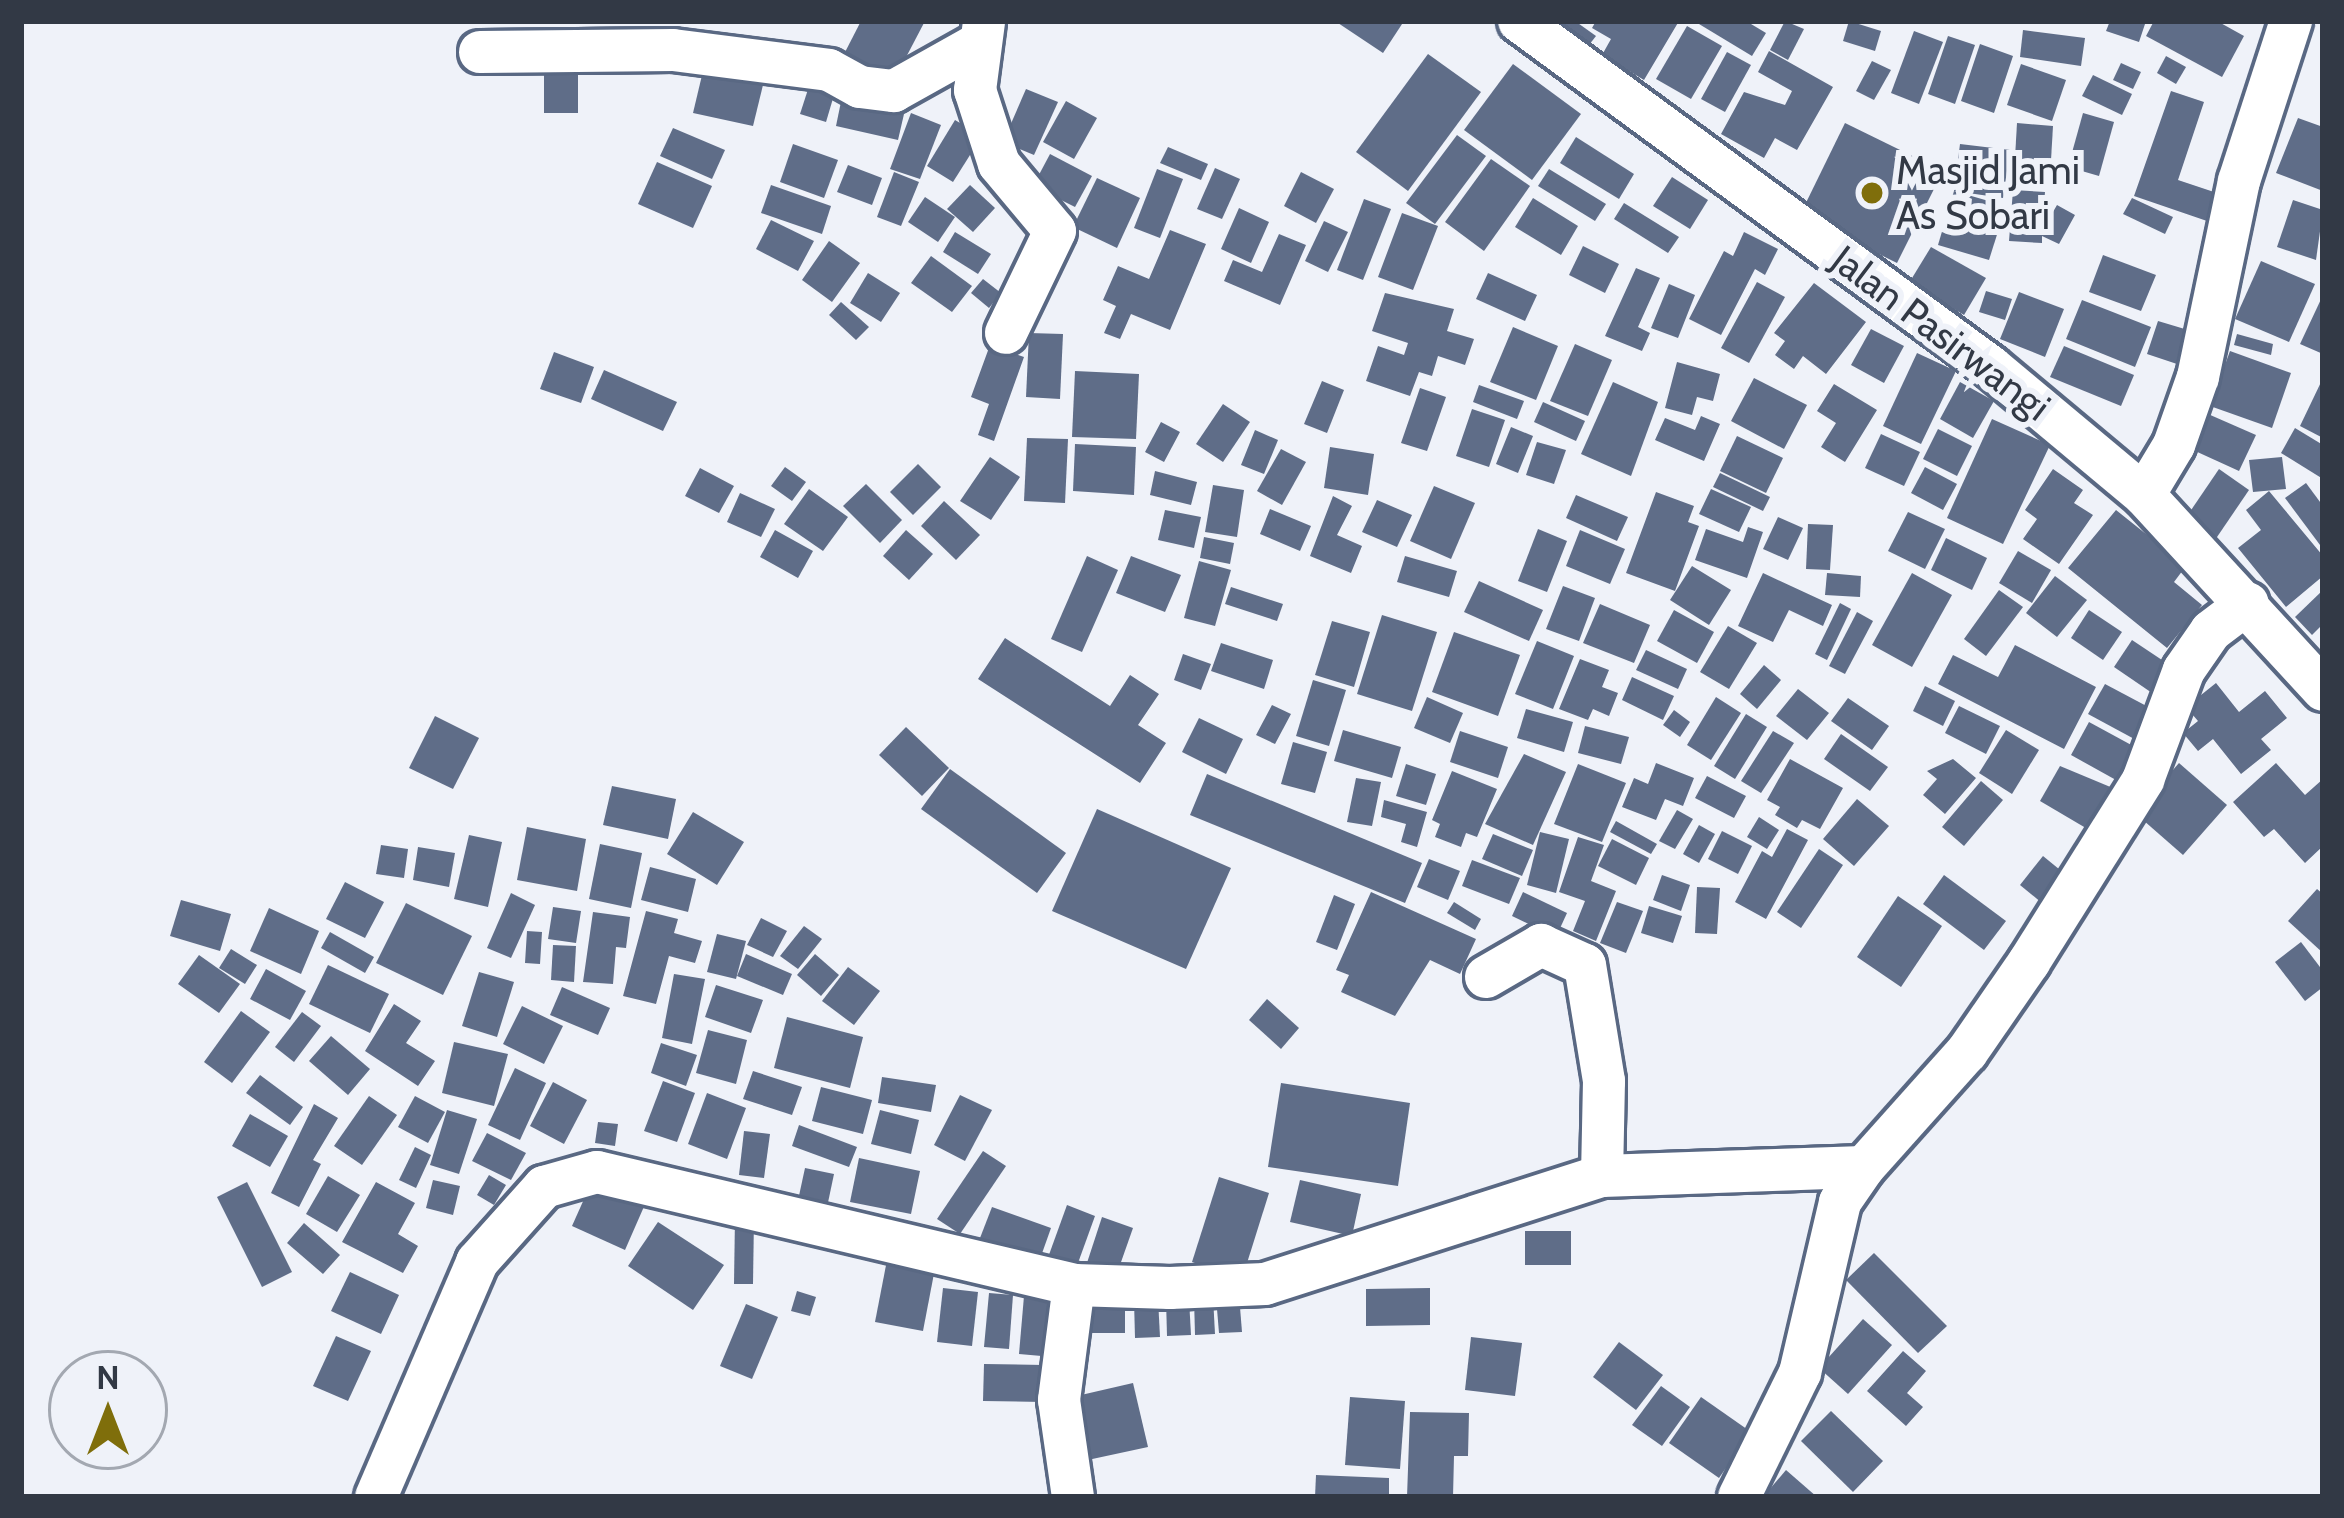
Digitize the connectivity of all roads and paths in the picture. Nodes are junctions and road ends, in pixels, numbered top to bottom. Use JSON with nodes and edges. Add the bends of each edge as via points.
{"nodes":[{"id":1,"x":1519,"y":21,"type":"edge"},
{"id":2,"x":2291,"y":21,"type":"edge"},
{"id":3,"x":982,"y":32,"type":"edge"},
{"id":4,"x":480,"y":52,"type":"dead end"},
{"id":5,"x":1006,"y":332,"type":"dead end"},
{"id":6,"x":2144,"y":494,"type":"junction"},
{"id":7,"x":2248,"y":603,"type":"junction"},
{"id":8,"x":2323,"y":689,"type":"edge"},
{"id":9,"x":1486,"y":977,"type":"dead end"},
{"id":10,"x":1864,"y":1167,"type":"junction"},
{"id":11,"x":1602,"y":1177,"type":"junction"},
{"id":12,"x":1073,"y":1285,"type":"junction"},
{"id":13,"x":376,"y":1497,"type":"edge"},
{"id":14,"x":1073,"y":1497,"type":"edge"},
{"id":15,"x":1739,"y":1497,"type":"edge"}],
"edges":[{"from":1,"to":6,"type":"street","name":"Jalan Pasirwangi","via":[[1991,367]]},
{"from":2,"to":6,"type":"street","via":[[2239,181],[2198,377],[2174,446]]},
{"from":3,"to":4,"type":"street","via":[[894,91],[860,87],[829,70],[673,50]]},
{"from":3,"to":5,"type":"street","via":[[975,90],[999,164],[1054,231]]},
{"from":6,"to":7,"type":"street","name":"Jalan Pasirwangi"},
{"from":7,"to":8,"type":"street","name":"Jalan Pasirwangi"},
{"from":7,"to":10,"type":"street","via":[[2211,631],[2184,670],[2143,780],[2029,962],[1967,1052]]},
{"from":9,"to":11,"type":"street","via":[[1540,944],[1585,965],[1604,1081]]},
{"from":10,"to":11,"type":"street"},
{"from":10,"to":15,"type":"street","via":[[1840,1202],[1800,1373]]},
{"from":11,"to":12,"type":"street","via":[[1265,1284]]},
{"from":12,"to":13,"type":"street","via":[[630,1176],[597,1172],[544,1186],[478,1262]]},
{"from":12,"to":14,"type":"street","via":[[1059,1400]]}]}
